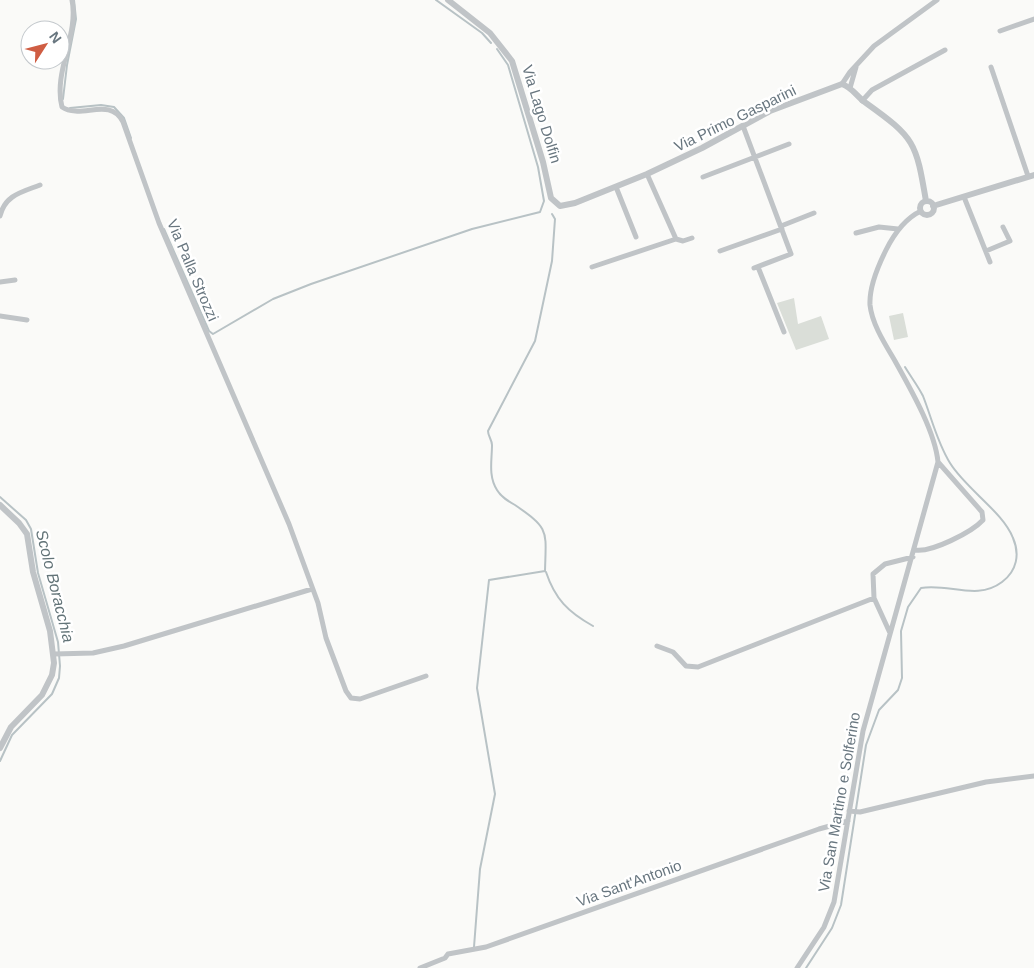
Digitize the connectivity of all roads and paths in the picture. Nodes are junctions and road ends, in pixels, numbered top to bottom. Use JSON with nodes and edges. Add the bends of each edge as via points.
{"nodes":[{"id":1,"x":72,"y":0,"type":"edge"},
{"id":2,"x":448,"y":0,"type":"edge"},
{"id":3,"x":937,"y":0,"type":"edge"},
{"id":4,"x":1034,"y":19,"type":"edge"},
{"id":5,"x":1000,"y":31,"type":"dead end"},
{"id":6,"x":945,"y":50,"type":"dead end"},
{"id":7,"x":857,"y":66,"type":"junction"},
{"id":8,"x":991,"y":67,"type":"dead end"},
{"id":9,"x":842,"y":84,"type":"junction"},
{"id":10,"x":850,"y":88,"type":"junction"},
{"id":11,"x":862,"y":101,"type":"junction"},
{"id":12,"x":743,"y":126,"type":"junction"},
{"id":13,"x":789,"y":144,"type":"dead end"},
{"id":14,"x":755,"y":157,"type":"junction"},
{"id":15,"x":646,"y":174,"type":"junction"},
{"id":16,"x":1031,"y":175,"type":"edge"},
{"id":17,"x":703,"y":177,"type":"dead end"},
{"id":18,"x":40,"y":185,"type":"dead end"},
{"id":19,"x":616,"y":187,"type":"junction"},
{"id":20,"x":964,"y":196,"type":"junction"},
{"id":21,"x":926,"y":201,"type":"junction"},
{"id":22,"x":554,"y":203,"type":"joint"},
{"id":23,"x":933,"y":206,"type":"junction"},
{"id":24,"x":921,"y":211,"type":"junction"},
{"id":25,"x":814,"y":213,"type":"dead end"},
{"id":26,"x":0,"y":216,"type":"edge"},
{"id":27,"x":782,"y":227,"type":"junction"},
{"id":28,"x":1003,"y":227,"type":"dead end"},
{"id":29,"x":898,"y":230,"type":"junction"},
{"id":30,"x":856,"y":233,"type":"dead end"},
{"id":31,"x":636,"y":237,"type":"dead end"},
{"id":32,"x":692,"y":238,"type":"dead end"},
{"id":33,"x":676,"y":239,"type":"junction"},
{"id":34,"x":720,"y":251,"type":"dead end"},
{"id":35,"x":986,"y":251,"type":"junction"},
{"id":36,"x":990,"y":262,"type":"dead end"},
{"id":37,"x":592,"y":267,"type":"dead end"},
{"id":38,"x":15,"y":280,"type":"dead end"},
{"id":39,"x":0,"y":282,"type":"edge"},
{"id":40,"x":0,"y":316,"type":"edge"},
{"id":41,"x":27,"y":320,"type":"dead end"},
{"id":42,"x":784,"y":332,"type":"dead end"},
{"id":43,"x":938,"y":462,"type":"junction"},
{"id":44,"x":0,"y":505,"type":"edge"},
{"id":45,"x":915,"y":550,"type":"junction"},
{"id":46,"x":913,"y":557,"type":"junction"},
{"id":47,"x":312,"y":589,"type":"junction"},
{"id":48,"x":874,"y":598,"type":"junction"},
{"id":49,"x":890,"y":633,"type":"junction"},
{"id":50,"x":657,"y":646,"type":"dead end"},
{"id":51,"x":56,"y":654,"type":"junction"},
{"id":52,"x":426,"y":676,"type":"dead end"},
{"id":53,"x":0,"y":748,"type":"edge"},
{"id":54,"x":1034,"y":776,"type":"edge"},
{"id":55,"x":854,"y":811,"type":"junction"},
{"id":56,"x":848,"y":821,"type":"junction"},
{"id":57,"x":420,"y":968,"type":"edge"},
{"id":58,"x":797,"y":968,"type":"edge"}],
"edges":[{"from":1,"to":47,"type":"street","name":"Via Palla Strozzi","via":[[73,18],[64,65],[62,107],[68,111],[110,109],[124,122],[159,223],[289,524]]},
{"from":2,"to":22,"type":"street","name":"Via Lago Dolfin","via":[[490,33],[512,60]]},
{"from":3,"to":7,"type":"street","via":[[874,46]]},
{"from":4,"to":5,"type":"street"},
{"from":6,"to":11,"type":"street","via":[[872,90]]},
{"from":7,"to":9,"type":"street"},
{"from":7,"to":10,"type":"street"},
{"from":8,"to":16,"type":"street"},
{"from":9,"to":10,"type":"street"},
{"from":9,"to":12,"type":"street","name":"Via Primo Gasparini","via":[[788,104]]},
{"from":10,"to":11,"type":"street"},
{"from":11,"to":21,"type":"street","via":[[894,122],[909,139],[922,172]]},
{"from":12,"to":14,"type":"street"},
{"from":12,"to":15,"type":"street","name":"Via Primo Gasparini"},
{"from":13,"to":14,"type":"street"},
{"from":14,"to":17,"type":"street"},
{"from":14,"to":27,"type":"street"},
{"from":15,"to":19,"type":"street","name":"Via Primo Gasparini"},
{"from":15,"to":33,"type":"street"},
{"from":16,"to":20,"type":"street"},
{"from":18,"to":26,"type":"street","via":[[9,198]]},
{"from":19,"to":22,"type":"street","name":"Via Primo Gasparini","via":[[566,206]]},
{"from":19,"to":31,"type":"street"},
{"from":20,"to":23,"type":"street"},
{"from":20,"to":35,"type":"street"},
{"from":21,"to":23,"type":"street"},
{"from":21,"to":24,"type":"street","via":[[921,205]]},
{"from":23,"to":24,"type":"street","via":[[928,214]]},
{"from":24,"to":29,"type":"street"},
{"from":25,"to":27,"type":"street"},
{"from":27,"to":34,"type":"street"},
{"from":27,"to":42,"type":"street","via":[[791,254],[756,267]]},
{"from":28,"to":35,"type":"street","via":[[1011,242]]},
{"from":29,"to":30,"type":"street","via":[[886,226]]},
{"from":29,"to":43,"type":"street","via":[[881,260],[870,304],[883,340],[914,395]]},
{"from":32,"to":33,"type":"street"},
{"from":33,"to":37,"type":"street"},
{"from":35,"to":36,"type":"street"},
{"from":38,"to":39,"type":"street"},
{"from":40,"to":41,"type":"street"},
{"from":43,"to":45,"type":"street","name":"Via San Martino e Solferino"},
{"from":43,"to":45,"type":"street","via":[[983,518],[979,525],[950,541]]},
{"from":44,"to":51,"type":"street","via":[[27,534],[33,572]]},
{"from":45,"to":46,"type":"street","name":"Via San Martino e Solferino"},
{"from":46,"to":48,"type":"street","via":[[878,568],[872,580]]},
{"from":46,"to":49,"type":"street","name":"Via San Martino e Solferino"},
{"from":47,"to":51,"type":"street","via":[[142,641],[92,653]]},
{"from":47,"to":52,"type":"street","name":"Via Palla Strozzi","via":[[332,654],[351,698],[360,698]]},
{"from":48,"to":49,"type":"street"},
{"from":48,"to":50,"type":"street","via":[[698,667],[686,666],[673,652]]},
{"from":49,"to":55,"type":"street","name":"Via San Martino e Solferino","via":[[863,731]]},
{"from":51,"to":53,"type":"street","via":[[48,685],[10,727]]},
{"from":54,"to":55,"type":"street","via":[[986,782]]},
{"from":55,"to":56,"type":"street","name":"Via San Martino e Solferino"},
{"from":56,"to":57,"type":"street","name":"Via Sant'Antonio","via":[[486,947],[448,954]]},
{"from":56,"to":58,"type":"street","name":"Via San Martino e Solferino","via":[[830,914]]}]}
